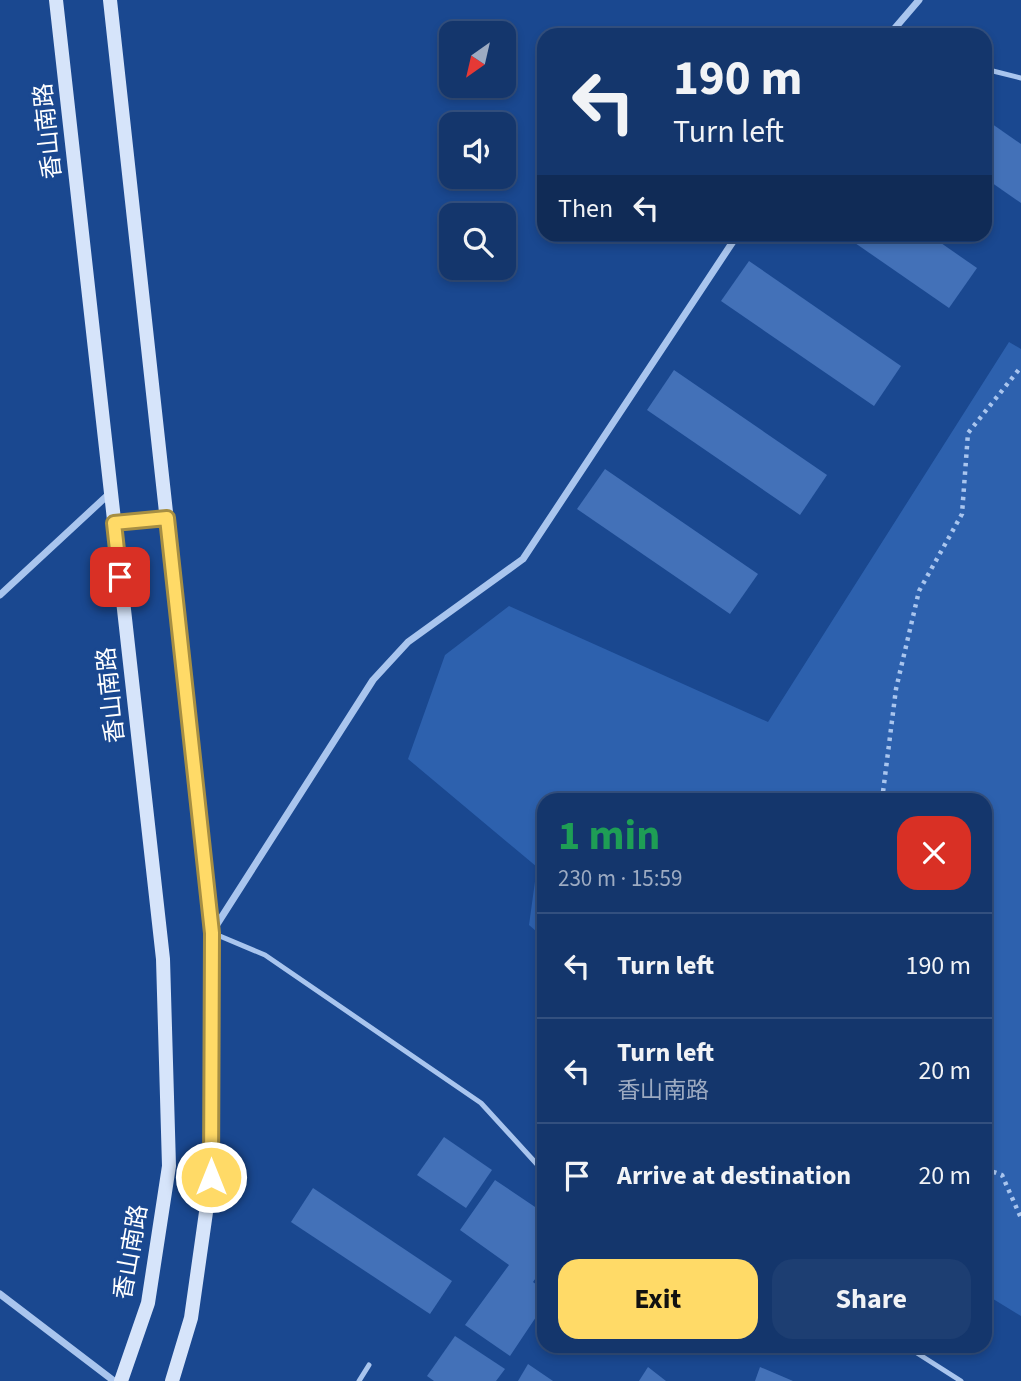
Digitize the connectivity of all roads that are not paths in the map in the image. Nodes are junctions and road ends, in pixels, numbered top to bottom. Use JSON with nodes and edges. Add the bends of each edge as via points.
{"nodes":[{"id":1,"x":56,"y":0,"type":"edge"},
{"id":2,"x":110,"y":0,"type":"edge"},
{"id":3,"x":919,"y":0,"type":"edge"},
{"id":4,"x":895,"y":28,"type":"edge"},
{"id":5,"x":992,"y":71,"type":"edge"},
{"id":6,"x":1021,"y":78,"type":"edge"},
{"id":7,"x":733,"y":242,"type":"edge"},
{"id":8,"x":110,"y":492,"type":"junction"},
{"id":9,"x":167,"y":518,"type":"junction"},
{"id":10,"x":114,"y":523,"type":"junction"},
{"id":11,"x":0,"y":595,"type":"edge"},
{"id":12,"x":212,"y":933,"type":"junction"},
{"id":13,"x":537,"y":1164,"type":"edge"},
{"id":14,"x":0,"y":1294,"type":"edge"},
{"id":15,"x":917,"y":1353,"type":"edge"},
{"id":16,"x":369,"y":1365,"type":"dead end"},
{"id":17,"x":114,"y":1381,"type":"edge"},
{"id":18,"x":121,"y":1381,"type":"edge"},
{"id":19,"x":172,"y":1381,"type":"edge"},
{"id":20,"x":359,"y":1381,"type":"edge"},
{"id":21,"x":961,"y":1381,"type":"edge"}],
"edges":[{"from":1,"to":8,"type":"main road","name":"香山南路"},
{"from":2,"to":9,"type":"main road"},
{"from":3,"to":4,"type":"street"},
{"from":5,"to":6,"type":"lane"},
{"from":7,"to":12,"type":"street","via":[[523,558],[408,642],[373,680]]},
{"from":8,"to":10,"type":"main road","name":"香山南路"},
{"from":8,"to":11,"type":"street"},
{"from":9,"to":10,"type":"main road"},
{"from":9,"to":12,"type":"main road"},
{"from":10,"to":18,"type":"main road","name":"香山南路","via":[[163,959],[169,1166],[148,1303]]},
{"from":12,"to":13,"type":"lane","via":[[265,955],[481,1103]]},
{"from":12,"to":19,"type":"main road","via":[[211,1177],[191,1318]]},
{"from":14,"to":17,"type":"street"},
{"from":15,"to":21,"type":"lane"},
{"from":16,"to":20,"type":"lane"}]}
